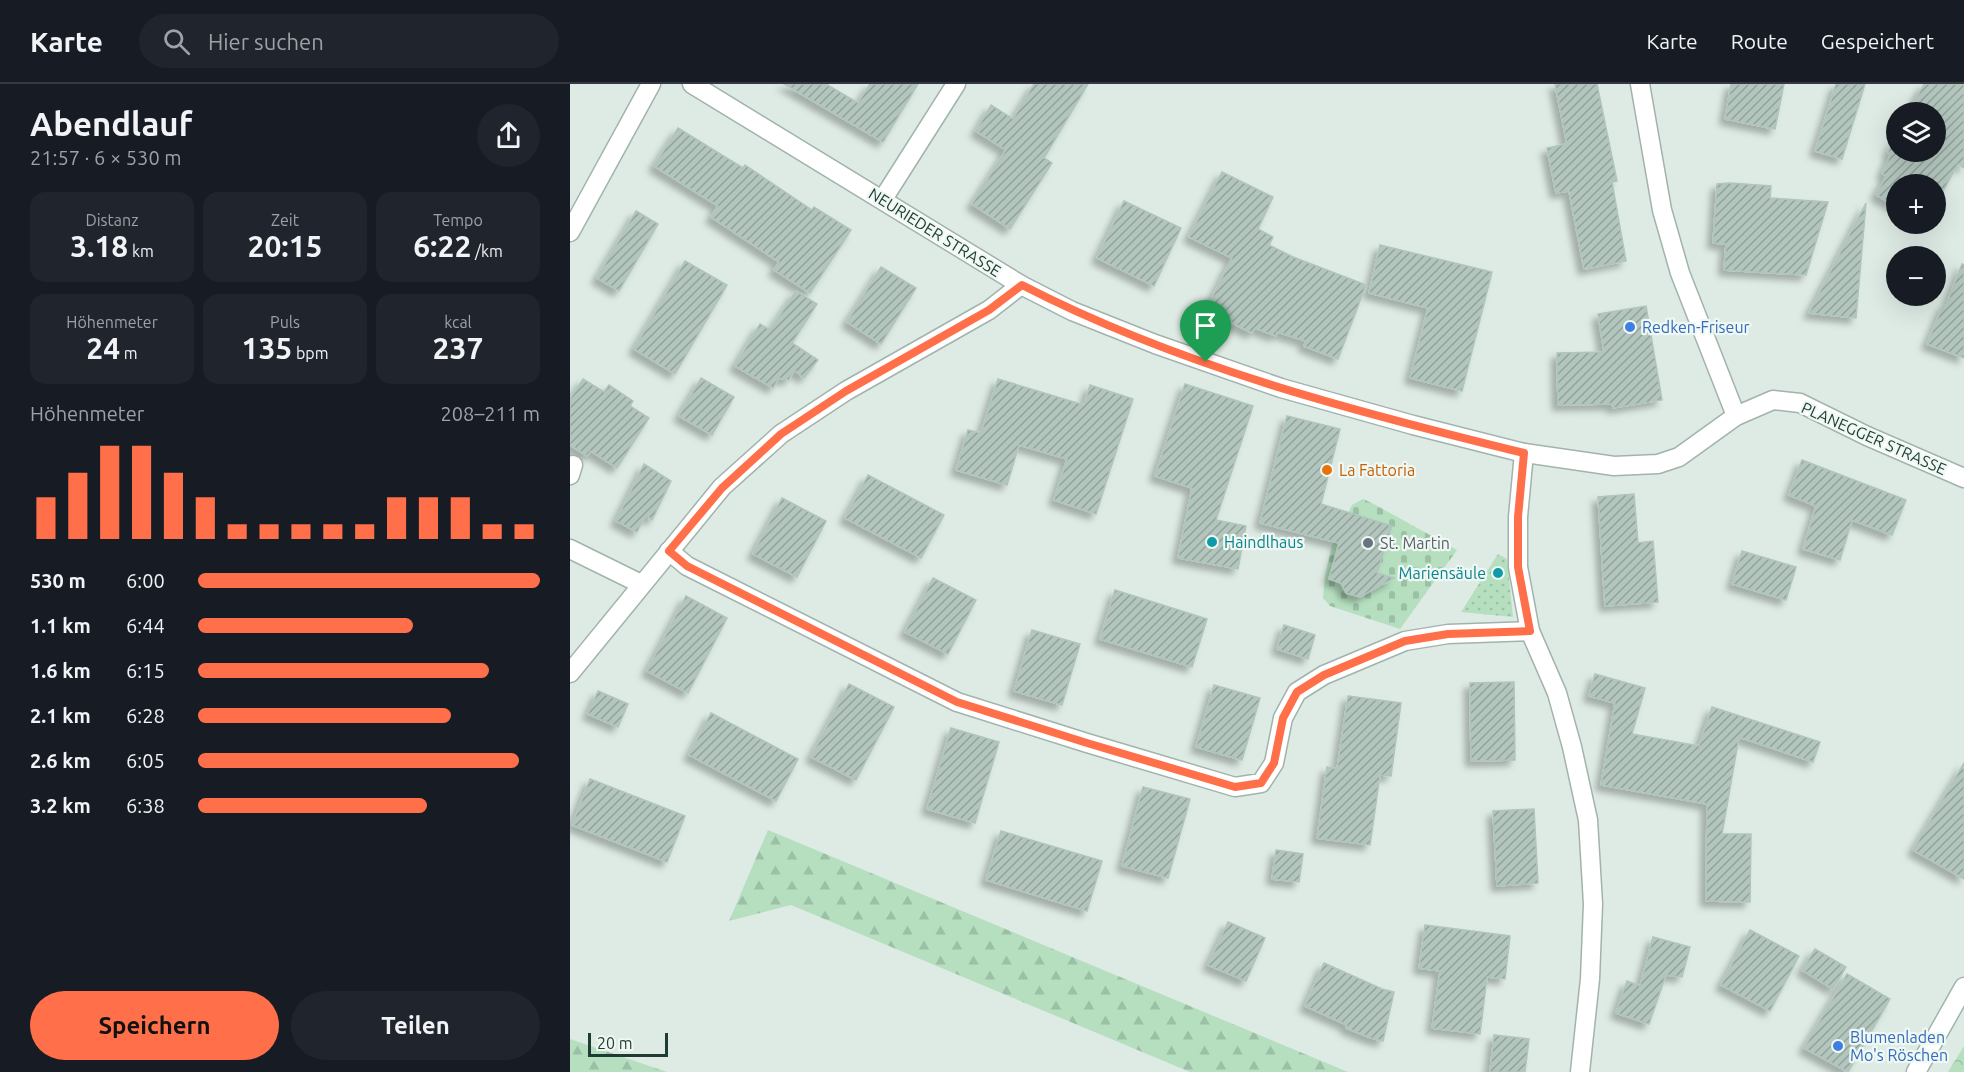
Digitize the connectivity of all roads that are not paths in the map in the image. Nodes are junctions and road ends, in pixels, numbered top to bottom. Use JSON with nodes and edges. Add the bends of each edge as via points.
{"nodes":[{"id":1,"x":651,"y":84,"type":"edge"},
{"id":2,"x":692,"y":84,"type":"edge"},
{"id":3,"x":956,"y":84,"type":"edge"},
{"id":4,"x":1640,"y":84,"type":"edge"},
{"id":5,"x":883,"y":199,"type":"junction"},
{"id":6,"x":570,"y":232,"type":"edge"},
{"id":7,"x":1022,"y":285,"type":"junction"},
{"id":8,"x":1736,"y":416,"type":"junction"},
{"id":9,"x":1524,"y":453,"type":"junction"},
{"id":10,"x":1964,"y":478,"type":"edge"},
{"id":11,"x":570,"y":549,"type":"edge"},
{"id":12,"x":669,"y":551,"type":"junction"},
{"id":13,"x":641,"y":584,"type":"junction"},
{"id":14,"x":1530,"y":631,"type":"junction"},
{"id":15,"x":570,"y":673,"type":"edge"},
{"id":16,"x":1964,"y":987,"type":"edge"},
{"id":17,"x":1580,"y":1072,"type":"edge"},
{"id":18,"x":1916,"y":1072,"type":"edge"}],
"edges":[{"from":1,"to":6,"type":"street"},
{"from":2,"to":5,"type":"street","name":"NEURIEDER STRASSE"},
{"from":3,"to":5,"type":"street"},
{"from":4,"to":8,"type":"street","via":[[1662,210],[1680,273]]},
{"from":5,"to":7,"type":"street","name":"NEURIEDER STRASSE"},
{"from":7,"to":9,"type":"street","name":"NEURIEDER STRASSE","via":[[1072,311],[1230,371]]},
{"from":7,"to":12,"type":"street","via":[[989,310],[846,391],[781,434],[722,488]]},
{"from":8,"to":9,"type":"street","name":"NEURIEDER STRASSE","via":[[1679,457],[1658,464],[1614,466]]},
{"from":8,"to":10,"type":"street","name":"PLANEGGER STRASSE","via":[[1773,400],[1800,403]]},
{"from":9,"to":14,"type":"street","via":[[1518,567]]},
{"from":11,"to":13,"type":"street"},
{"from":12,"to":13,"type":"street"},
{"from":12,"to":14,"type":"street","via":[[687,566],[957,702],[1235,787],[1261,783],[1274,763],[1283,718],[1297,692],[1324,675],[1405,641],[1448,634]]},
{"from":13,"to":15,"type":"street"},
{"from":14,"to":17,"type":"street","via":[[1557,693],[1588,820],[1593,914]]},
{"from":16,"to":18,"type":"street"}]}
